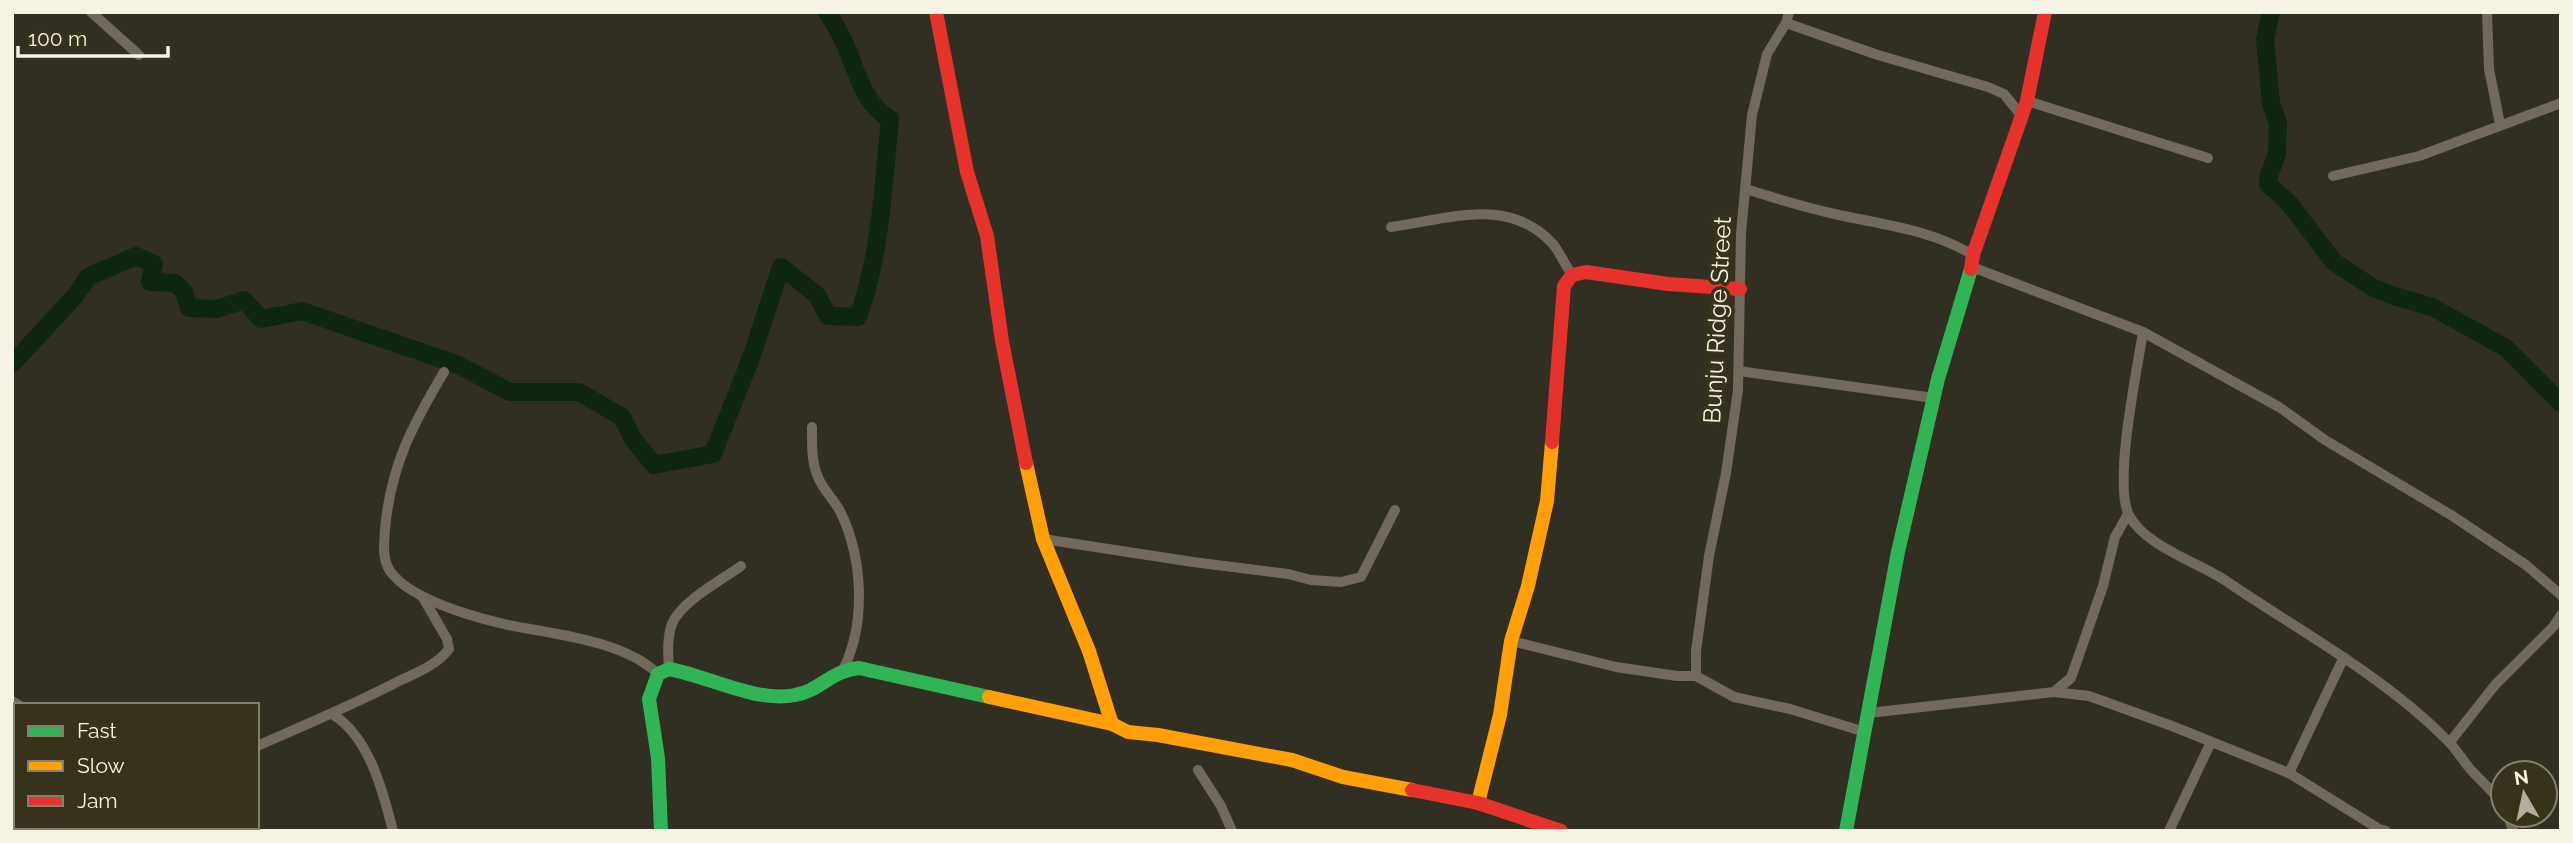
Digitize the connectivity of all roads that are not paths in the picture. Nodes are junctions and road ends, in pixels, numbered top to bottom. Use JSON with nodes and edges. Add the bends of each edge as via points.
{"nodes":[{"id":1,"x":91,"y":12,"type":"edge"},
{"id":2,"x":936,"y":12,"type":"edge"},
{"id":3,"x":2045,"y":12,"type":"edge"},
{"id":4,"x":2487,"y":12,"type":"edge"},
{"id":5,"x":1787,"y":18,"type":"edge"},
{"id":6,"x":139,"y":55,"type":"dead end"},
{"id":7,"x":2027,"y":101,"type":"junction"},
{"id":8,"x":2561,"y":103,"type":"edge"},
{"id":9,"x":2021,"y":115,"type":"junction"},
{"id":10,"x":2500,"y":124,"type":"junction"},
{"id":11,"x":2208,"y":158,"type":"dead end"},
{"id":12,"x":2333,"y":176,"type":"dead end"},
{"id":13,"x":1746,"y":190,"type":"junction"},
{"id":14,"x":1391,"y":227,"type":"dead end"},
{"id":15,"x":1972,"y":261,"type":"junction"},
{"id":16,"x":1572,"y":275,"type":"junction"},
{"id":17,"x":1740,"y":289,"type":"junction"},
{"id":18,"x":2143,"y":332,"type":"junction"},
{"id":19,"x":1739,"y":371,"type":"junction"},
{"id":20,"x":444,"y":372,"type":"dead end"},
{"id":21,"x":1934,"y":398,"type":"junction"},
{"id":22,"x":812,"y":427,"type":"dead end"},
{"id":23,"x":1395,"y":510,"type":"dead end"},
{"id":24,"x":2128,"y":514,"type":"junction"},
{"id":25,"x":1043,"y":539,"type":"junction"},
{"id":26,"x":741,"y":566,"type":"dead end"},
{"id":27,"x":2561,"y":594,"type":"edge"},
{"id":28,"x":422,"y":595,"type":"junction"},
{"id":29,"x":2561,"y":615,"type":"edge"},
{"id":30,"x":1511,"y":641,"type":"junction"},
{"id":31,"x":2344,"y":657,"type":"junction"},
{"id":32,"x":844,"y":668,"type":"junction"},
{"id":33,"x":664,"y":672,"type":"junction"},
{"id":34,"x":1696,"y":676,"type":"junction"},
{"id":35,"x":2054,"y":692,"type":"junction"},
{"id":36,"x":1868,"y":713,"type":"junction"},
{"id":37,"x":332,"y":714,"type":"junction"},
{"id":38,"x":1112,"y":724,"type":"junction"},
{"id":39,"x":1864,"y":732,"type":"junction"},
{"id":40,"x":2211,"y":742,"type":"junction"},
{"id":41,"x":2450,"y":742,"type":"junction"},
{"id":42,"x":259,"y":745,"type":"edge"},
{"id":43,"x":1198,"y":770,"type":"dead end"},
{"id":44,"x":2289,"y":773,"type":"junction"},
{"id":45,"x":2489,"y":788,"type":"edge"},
{"id":46,"x":1478,"y":803,"type":"junction"},
{"id":47,"x":2381,"y":830,"type":"edge"},
{"id":48,"x":393,"y":831,"type":"edge"},
{"id":49,"x":660,"y":831,"type":"edge"},
{"id":50,"x":1232,"y":831,"type":"edge"},
{"id":51,"x":1560,"y":831,"type":"edge"},
{"id":52,"x":1846,"y":831,"type":"edge"},
{"id":53,"x":2169,"y":831,"type":"edge"}],
"edges":[{"from":1,"to":6,"type":"street"},
{"from":2,"to":25,"type":"street","via":[[967,172],[987,236],[1004,354]]},
{"from":3,"to":7,"type":"street"},
{"from":4,"to":10,"type":"street","via":[[2489,69]]},
{"from":5,"to":9,"type":"street","via":[[1878,55],[1988,87],[2004,94]]},
{"from":5,"to":13,"type":"street","name":"Bunju Ridge Street","via":[[1767,54],[1752,115]]},
{"from":7,"to":9,"type":"street"},
{"from":7,"to":11,"type":"street"},
{"from":8,"to":10,"type":"street"},
{"from":9,"to":15,"type":"street"},
{"from":10,"to":12,"type":"street","via":[[2419,156]]},
{"from":13,"to":15,"type":"street","via":[[1942,238]]},
{"from":13,"to":17,"type":"street","name":"Bunju Ridge Street"},
{"from":14,"to":16,"type":"street","via":[[1475,213],[1513,219],[1553,244]]},
{"from":15,"to":18,"type":"street"},
{"from":15,"to":21,"type":"street"},
{"from":16,"to":17,"type":"street","via":[[1586,272]]},
{"from":16,"to":30,"type":"street","via":[[1564,286],[1547,501]]},
{"from":17,"to":19,"type":"street","name":"Bunju Ridge Street"},
{"from":18,"to":24,"type":"street","via":[[2124,465]]},
{"from":18,"to":27,"type":"street","via":[[2279,407],[2451,515]]},
{"from":19,"to":21,"type":"street"},
{"from":19,"to":34,"type":"street","name":"Bunju Ridge Street","via":[[1733,431],[1709,556]]},
{"from":20,"to":28,"type":"street","via":[[413,424],[388,498],[384,557],[405,586]]},
{"from":21,"to":36,"type":"street","via":[[1898,552]]},
{"from":22,"to":32,"type":"street","via":[[815,472],[840,510],[855,559],[858,617]]},
{"from":23,"to":25,"type":"street","via":[[1362,577],[1341,582]]},
{"from":24,"to":31,"type":"street","via":[[2137,528],[2160,544],[2227,581]]},
{"from":24,"to":35,"type":"street","via":[[2115,537],[2071,678]]},
{"from":25,"to":38,"type":"street","via":[[1090,651]]},
{"from":26,"to":33,"type":"street","via":[[679,613],[673,622]]},
{"from":28,"to":33,"type":"street","via":[[467,614],[636,656]]},
{"from":28,"to":37,"type":"street","via":[[447,639],[449,649],[444,656]]},
{"from":29,"to":41,"type":"street","via":[[2495,685]]},
{"from":30,"to":34,"type":"street","via":[[1616,667]]},
{"from":30,"to":46,"type":"street","via":[[1500,715]]},
{"from":31,"to":41,"type":"street"},
{"from":31,"to":44,"type":"street"},
{"from":32,"to":33,"type":"street","via":[[792,697]]},
{"from":32,"to":38,"type":"street"},
{"from":33,"to":49,"type":"street","via":[[649,699],[658,758]]},
{"from":34,"to":39,"type":"street","via":[[1734,696]]},
{"from":35,"to":36,"type":"street"},
{"from":35,"to":40,"type":"street","via":[[2089,696]]},
{"from":36,"to":39,"type":"street"},
{"from":37,"to":42,"type":"street"},
{"from":37,"to":48,"type":"street","via":[[354,733],[374,772]]},
{"from":38,"to":46,"type":"street","via":[[1128,732],[1292,760],[1343,777]]},
{"from":39,"to":52,"type":"street"},
{"from":40,"to":44,"type":"street"},
{"from":40,"to":53,"type":"street"},
{"from":41,"to":45,"type":"street"},
{"from":43,"to":50,"type":"street"},
{"from":44,"to":47,"type":"street"},
{"from":46,"to":51,"type":"street"}]}
